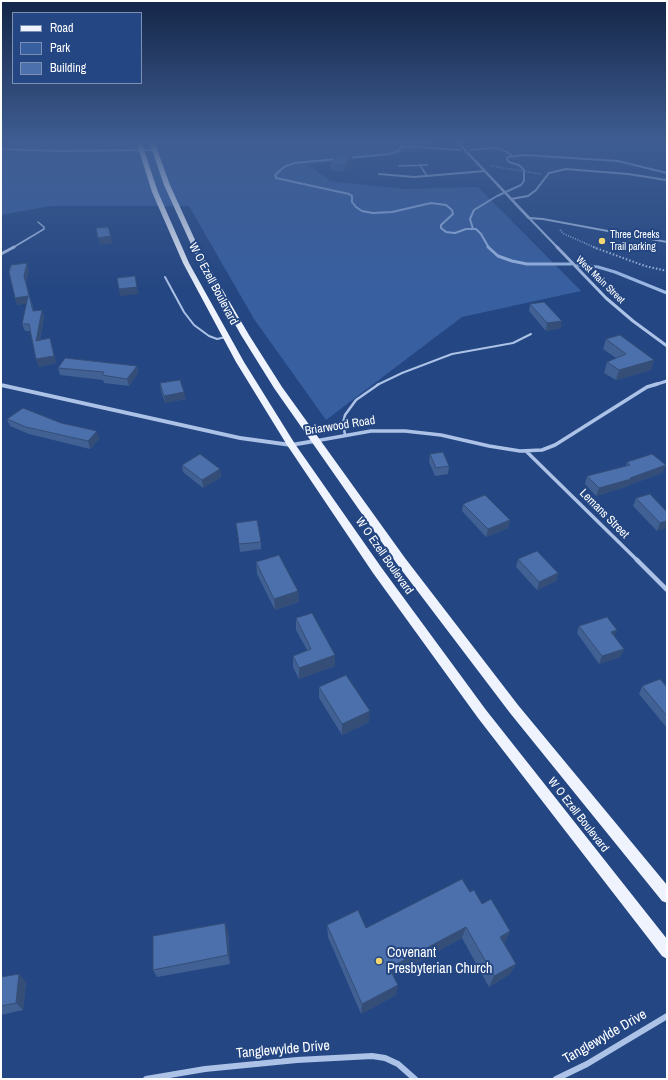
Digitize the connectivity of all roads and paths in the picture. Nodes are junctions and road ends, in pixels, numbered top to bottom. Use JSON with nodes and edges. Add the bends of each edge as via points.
{"nodes":[{"id":1,"x":504,"y":191,"type":"edge"},
{"id":2,"x":534,"y":191,"type":"edge"},
{"id":3,"x":170,"y":192,"type":"joint"},
{"id":4,"x":156,"y":194,"type":"joint"},
{"id":5,"x":510,"y":199,"type":"junction"},
{"id":6,"x":529,"y":218,"type":"junction"},
{"id":7,"x":38,"y":222,"type":"dead end"},
{"id":8,"x":559,"y":229,"type":"dead end"},
{"id":9,"x":667,"y":242,"type":"edge"},
{"id":10,"x":592,"y":243,"type":"dead end"},
{"id":11,"x":589,"y":246,"type":"junction"},
{"id":12,"x":14,"y":247,"type":"joint"},
{"id":13,"x":1,"y":254,"type":"edge"},
{"id":14,"x":667,"y":271,"type":"edge"},
{"id":15,"x":166,"y":277,"type":"dead end"},
{"id":16,"x":531,"y":334,"type":"dead end"},
{"id":17,"x":234,"y":337,"type":"junction"},
{"id":18,"x":667,"y":346,"type":"edge"},
{"id":19,"x":667,"y":381,"type":"edge"},
{"id":20,"x":1,"y":385,"type":"edge"},
{"id":21,"x":345,"y":435,"type":"junction"},
{"id":22,"x":315,"y":441,"type":"junction"},
{"id":23,"x":291,"y":445,"type":"junction"},
{"id":24,"x":527,"y":452,"type":"junction"},
{"id":25,"x":667,"y":590,"type":"edge"},
{"id":26,"x":667,"y":896,"type":"edge"},
{"id":27,"x":667,"y":951,"type":"edge"},
{"id":28,"x":667,"y":1016,"type":"edge"},
{"id":29,"x":146,"y":1079,"type":"edge"},
{"id":30,"x":415,"y":1079,"type":"edge"},
{"id":31,"x":556,"y":1079,"type":"edge"}],
"edges":[{"from":1,"to":5,"type":"street"},
{"from":2,"to":5,"type":"street","via":[[528,196]]},
{"from":3,"to":4,"type":"main road"},
{"from":3,"to":17,"type":"main road","name":"W O Ezell Boulevard"},
{"from":4,"to":17,"type":"main road","name":"W O Ezell Boulevard","via":[[186,263]]},
{"from":5,"to":6,"type":"street"},
{"from":6,"to":9,"type":"street"},
{"from":6,"to":18,"type":"street","name":"West Main Street","via":[[619,309]]},
{"from":7,"to":12,"type":"lane","via":[[44,229]]},
{"from":8,"to":11,"type":"path"},
{"from":10,"to":11,"type":"path"},
{"from":11,"to":14,"type":"path"},
{"from":12,"to":13,"type":"street"},
{"from":15,"to":17,"type":"lane","via":[[184,312],[194,325],[209,336]]},
{"from":16,"to":21,"type":"lane","via":[[513,343],[452,354],[373,387],[356,400],[345,415]]},
{"from":17,"to":22,"type":"main road","name":"W O Ezell Boulevard","via":[[278,388]]},
{"from":17,"to":23,"type":"main road","name":"W O Ezell Boulevard"},
{"from":19,"to":24,"type":"street","name":"Briarwood Road","via":[[646,387],[549,448]]},
{"from":20,"to":23,"type":"street","name":"Briarwood Road","via":[[172,424]]},
{"from":21,"to":22,"type":"street","name":"Briarwood Road"},
{"from":21,"to":24,"type":"street","name":"Briarwood Road","via":[[388,430],[423,432]]},
{"from":22,"to":23,"type":"street","name":"Briarwood Road"},
{"from":22,"to":26,"type":"main road","name":"W O Ezell Boulevard","via":[[400,561],[505,696]]},
{"from":23,"to":27,"type":"main road","name":"W O Ezell Boulevard","via":[[377,570],[482,714]]},
{"from":24,"to":25,"type":"street","name":"Lemans Street"},
{"from":28,"to":31,"type":"street","name":"Tanglewylde Drive","via":[[587,1064]]},
{"from":29,"to":30,"type":"street","name":"Tanglewylde Drive","via":[[205,1069],[290,1060],[372,1056],[398,1064]]}]}
